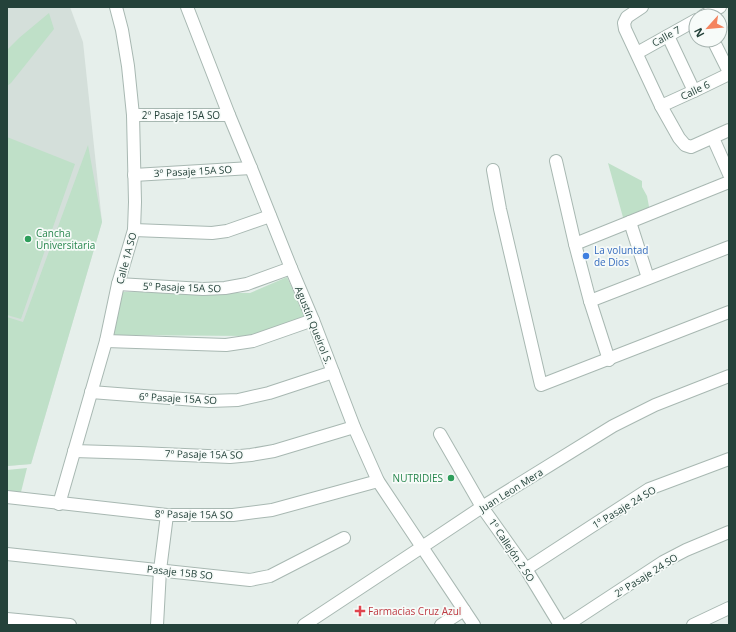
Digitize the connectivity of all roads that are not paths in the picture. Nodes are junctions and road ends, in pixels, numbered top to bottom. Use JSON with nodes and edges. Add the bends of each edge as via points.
{"nodes":[{"id":1,"x":116,"y":7,"type":"edge"},
{"id":2,"x":187,"y":7,"type":"edge"},
{"id":3,"x":642,"y":7,"type":"edge"},
{"id":4,"x":688,"y":25,"type":"edge"},
{"id":5,"x":668,"y":36,"type":"junction"},
{"id":6,"x":717,"y":48,"type":"edge"},
{"id":7,"x":637,"y":53,"type":"junction"},
{"id":8,"x":729,"y":73,"type":"edge"},
{"id":9,"x":694,"y":91,"type":"junction"},
{"id":10,"x":661,"y":106,"type":"junction"},
{"id":11,"x":133,"y":115,"type":"junction"},
{"id":12,"x":229,"y":115,"type":"junction"},
{"id":13,"x":729,"y":130,"type":"edge"},
{"id":14,"x":713,"y":138,"type":"junction"},
{"id":15,"x":556,"y":161,"type":"dead end"},
{"id":16,"x":728,"y":166,"type":"edge"},
{"id":17,"x":251,"y":168,"type":"junction"},
{"id":18,"x":493,"y":170,"type":"dead end"},
{"id":19,"x":134,"y":175,"type":"junction"},
{"id":20,"x":729,"y":182,"type":"edge"},
{"id":21,"x":270,"y":216,"type":"junction"},
{"id":22,"x":630,"y":222,"type":"junction"},
{"id":23,"x":134,"y":230,"type":"junction"},
{"id":24,"x":575,"y":244,"type":"junction"},
{"id":25,"x":729,"y":247,"type":"edge"},
{"id":26,"x":291,"y":268,"type":"junction"},
{"id":27,"x":648,"y":278,"type":"junction"},
{"id":28,"x":118,"y":284,"type":"junction"},
{"id":29,"x":590,"y":301,"type":"junction"},
{"id":30,"x":729,"y":312,"type":"edge"},
{"id":31,"x":313,"y":320,"type":"junction"},
{"id":32,"x":106,"y":341,"type":"junction"},
{"id":33,"x":609,"y":360,"type":"junction"},
{"id":34,"x":333,"y":372,"type":"junction"},
{"id":35,"x":729,"y":376,"type":"edge"},
{"id":36,"x":91,"y":392,"type":"junction"},
{"id":37,"x":354,"y":427,"type":"junction"},
{"id":38,"x":440,"y":434,"type":"dead end"},
{"id":39,"x":74,"y":451,"type":"junction"},
{"id":40,"x":729,"y":459,"type":"edge"},
{"id":41,"x":378,"y":481,"type":"junction"},
{"id":42,"x":7,"y":497,"type":"edge"},
{"id":43,"x":59,"y":504,"type":"junction"},
{"id":44,"x":482,"y":507,"type":"junction"},
{"id":45,"x":166,"y":515,"type":"junction"},
{"id":46,"x":729,"y":532,"type":"edge"},
{"id":47,"x":344,"y":538,"type":"dead end"},
{"id":48,"x":422,"y":548,"type":"junction"},
{"id":49,"x":7,"y":554,"type":"edge"},
{"id":50,"x":526,"y":569,"type":"junction"},
{"id":51,"x":160,"y":570,"type":"junction"},
{"id":52,"x":729,"y":608,"type":"edge"},
{"id":53,"x":464,"y":610,"type":"junction"},
{"id":54,"x":9,"y":621,"type":"edge"},
{"id":55,"x":70,"y":625,"type":"edge"},
{"id":56,"x":157,"y":625,"type":"edge"},
{"id":57,"x":304,"y":625,"type":"edge"},
{"id":58,"x":441,"y":625,"type":"edge"},
{"id":59,"x":474,"y":625,"type":"edge"},
{"id":60,"x":560,"y":625,"type":"edge"},
{"id":61,"x":566,"y":625,"type":"edge"},
{"id":62,"x":694,"y":625,"type":"edge"}],
"edges":[{"from":1,"to":11,"type":"street","name":"Calle 1A SO","via":[[128,66]]},
{"from":2,"to":12,"type":"street","name":"Agustín Queirol S."},
{"from":3,"to":7,"type":"street","via":[[627,17],[624,23]]},
{"from":4,"to":5,"type":"street","name":"Calle 7"},
{"from":5,"to":7,"type":"street","name":"Calle 7"},
{"from":5,"to":9,"type":"street"},
{"from":6,"to":8,"type":"street"},
{"from":7,"to":10,"type":"street"},
{"from":8,"to":9,"type":"street","name":"Calle 6"},
{"from":9,"to":10,"type":"street","name":"Calle 6"},
{"from":10,"to":14,"type":"street","via":[[685,145],[691,147]]},
{"from":11,"to":12,"type":"street","name":"2º Pasaje 15A SO"},
{"from":11,"to":19,"type":"street","name":"Calle 1A SO"},
{"from":12,"to":17,"type":"street","name":"Agustín Queirol S."},
{"from":13,"to":14,"type":"street"},
{"from":14,"to":16,"type":"street"},
{"from":15,"to":24,"type":"street"},
{"from":17,"to":19,"type":"street","name":"3º Pasaje 15A SO"},
{"from":17,"to":21,"type":"street","name":"Agustín Queirol S."},
{"from":18,"to":33,"type":"street","via":[[541,386]]},
{"from":19,"to":23,"type":"street","name":"Calle 1A SO"},
{"from":20,"to":22,"type":"street"},
{"from":21,"to":23,"type":"street","via":[[227,232]]},
{"from":21,"to":26,"type":"street","name":"Agustín Queirol S."},
{"from":22,"to":24,"type":"street"},
{"from":22,"to":27,"type":"street"},
{"from":23,"to":28,"type":"street","name":"Calle 1A SO"},
{"from":24,"to":29,"type":"street"},
{"from":25,"to":27,"type":"street"},
{"from":26,"to":28,"type":"street","name":"5º Pasaje 15A SO","via":[[247,284],[225,288]]},
{"from":26,"to":31,"type":"street","name":"Agustín Queirol S."},
{"from":27,"to":29,"type":"street"},
{"from":28,"to":32,"type":"street","name":"Calle 1A SO"},
{"from":29,"to":33,"type":"street"},
{"from":30,"to":33,"type":"street"},
{"from":31,"to":32,"type":"street","via":[[253,341],[226,345]]},
{"from":31,"to":34,"type":"street","name":"Agustín Queirol S."},
{"from":32,"to":36,"type":"street","name":"Calle 1A SO"},
{"from":34,"to":36,"type":"street","name":"6º Pasaje 15A SO","via":[[269,393],[238,400],[209,402]]},
{"from":34,"to":37,"type":"street","name":"Agustín Queirol S."},
{"from":35,"to":44,"type":"street","name":"Juan Leon Mera","via":[[612,426]]},
{"from":36,"to":39,"type":"street","name":"Calle 1A SO"},
{"from":37,"to":39,"type":"street","name":"7º Pasaje 15A SO","via":[[274,450],[230,457]]},
{"from":37,"to":41,"type":"street","name":"Agustín Queirol S."},
{"from":38,"to":44,"type":"street","name":"1º Callejón 2 SO"},
{"from":39,"to":43,"type":"street","name":"Calle 1A SO"},
{"from":40,"to":50,"type":"street","name":"1º Pasaje 24 SO","via":[[649,489]]},
{"from":41,"to":45,"type":"street","name":"8º Pasaje 15A SO","via":[[272,510],[233,515]]},
{"from":41,"to":48,"type":"street","name":"Agustín Queirol S."},
{"from":42,"to":43,"type":"street","name":"8º Pasaje 15A SO"},
{"from":43,"to":45,"type":"street","name":"8º Pasaje 15A SO"},
{"from":44,"to":48,"type":"street","name":"Juan Leon Mera"},
{"from":44,"to":50,"type":"street","name":"1º Callejón 2 SO"},
{"from":45,"to":51,"type":"street"},
{"from":46,"to":61,"type":"street","name":"2º Pasaje 24 SO","via":[[663,562]]},
{"from":47,"to":51,"type":"street","name":"Pasaje 15B SO","via":[[270,576],[250,580]]},
{"from":48,"to":53,"type":"street","name":"Agustín Queirol S."},
{"from":48,"to":57,"type":"street","name":"Juan Leon Mera"},
{"from":49,"to":51,"type":"street","name":"Pasaje 15B SO"},
{"from":50,"to":60,"type":"street","name":"1º Callejón 2 SO"},
{"from":51,"to":56,"type":"street"},
{"from":52,"to":62,"type":"street"},
{"from":53,"to":58,"type":"street"},
{"from":53,"to":59,"type":"street","name":"Agustín Queirol S."},
{"from":54,"to":55,"type":"street"}]}
